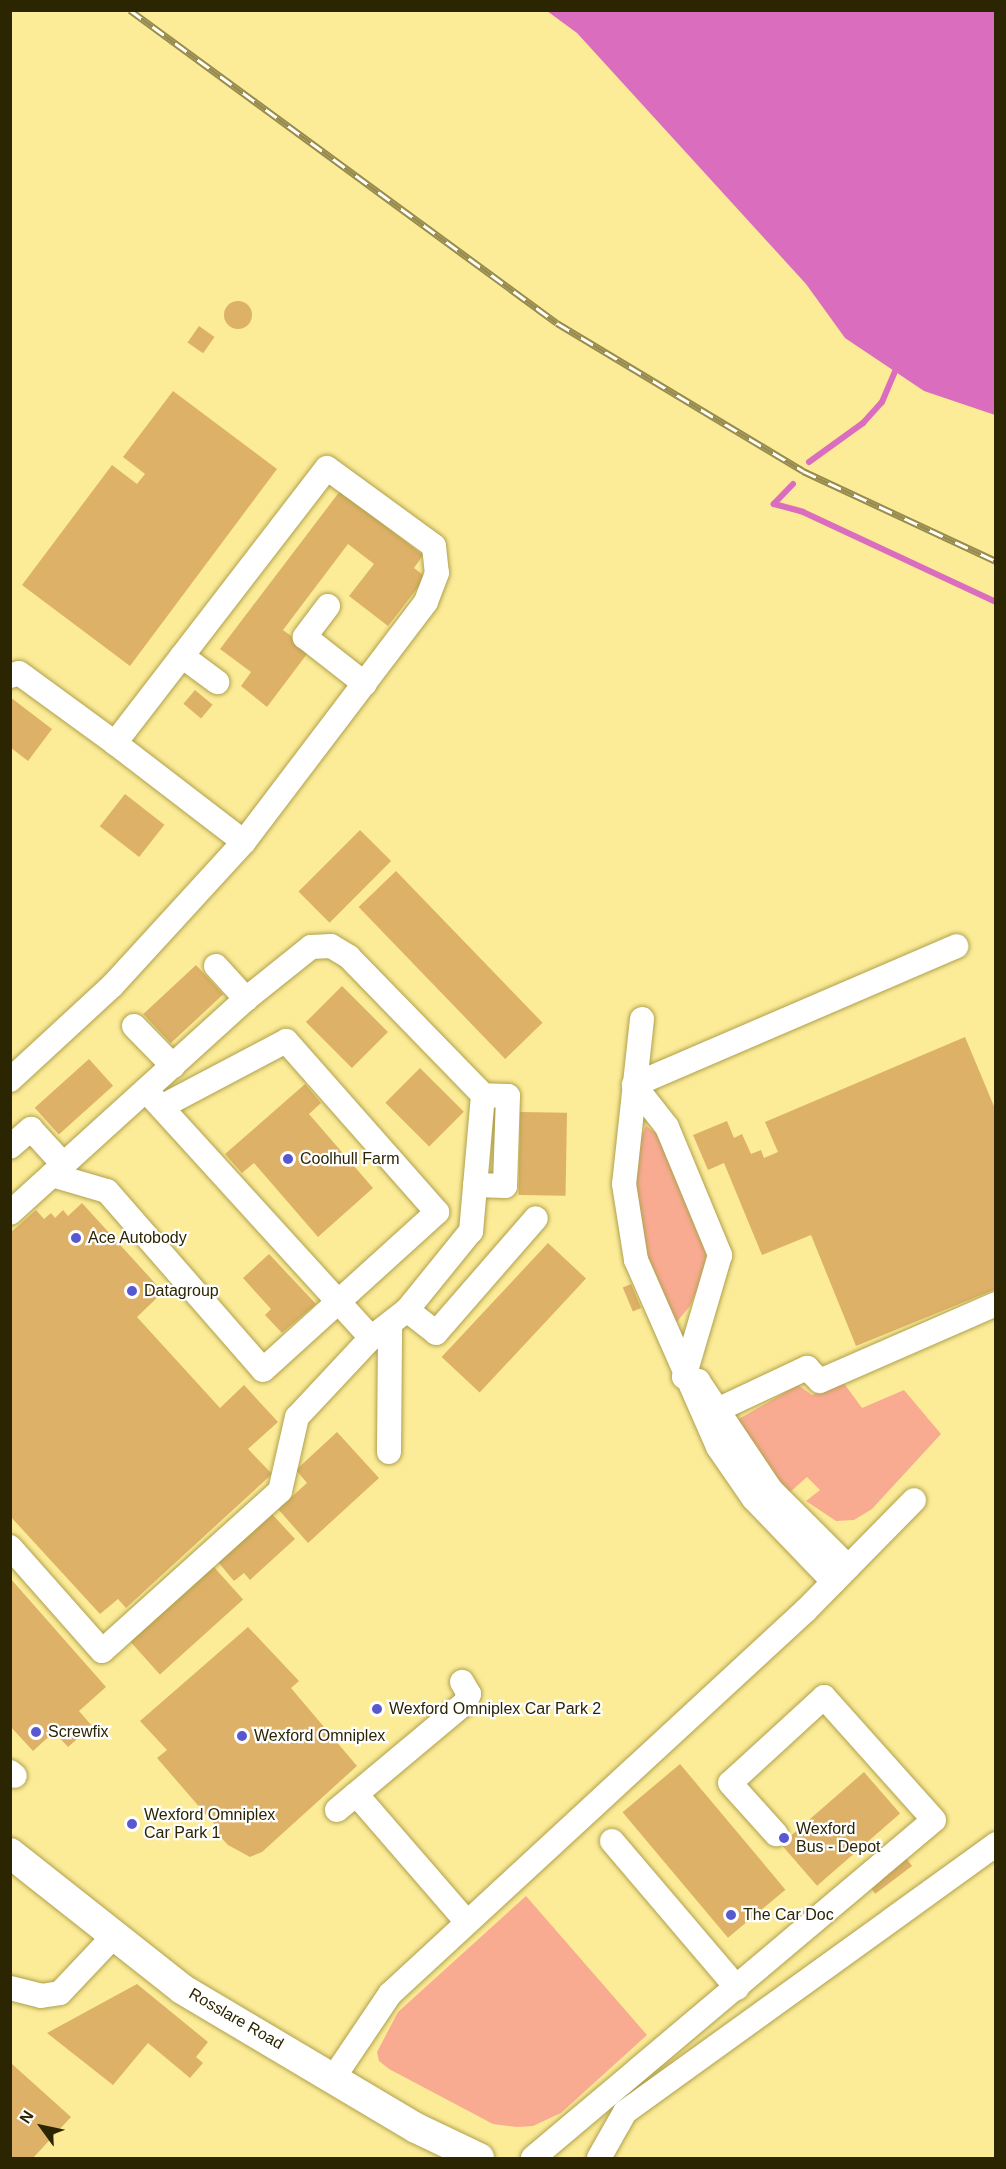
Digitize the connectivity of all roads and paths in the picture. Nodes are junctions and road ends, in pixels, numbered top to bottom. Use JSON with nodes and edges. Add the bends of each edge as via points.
{"nodes":[{"id":1,"x":328,"y":606,"type":"dead end"},
{"id":2,"x":182,"y":656,"type":"junction"},
{"id":3,"x":10,"y":676,"type":"edge"},
{"id":4,"x":217,"y":682,"type":"dead end"},
{"id":5,"x":365,"y":684,"type":"junction"},
{"id":6,"x":114,"y":743,"type":"junction"},
{"id":7,"x":244,"y":842,"type":"junction"},
{"id":8,"x":956,"y":946,"type":"dead end"},
{"id":9,"x":216,"y":966,"type":"dead end"},
{"id":10,"x":246,"y":999,"type":"junction"},
{"id":11,"x":642,"y":1018,"type":"dead end"},
{"id":12,"x":134,"y":1026,"type":"dead end"},
{"id":13,"x":173,"y":1066,"type":"junction"},
{"id":14,"x":10,"y":1080,"type":"edge"},
{"id":15,"x":633,"y":1084,"type":"junction"},
{"id":16,"x":154,"y":1099,"type":"junction"},
{"id":17,"x":10,"y":1147,"type":"edge"},
{"id":18,"x":58,"y":1170,"type":"junction"},
{"id":19,"x":10,"y":1213,"type":"edge"},
{"id":20,"x":536,"y":1218,"type":"dead end"},
{"id":21,"x":337,"y":1302,"type":"junction"},
{"id":22,"x":996,"y":1304,"type":"edge"},
{"id":23,"x":389,"y":1325,"type":"junction"},
{"id":24,"x":684,"y":1377,"type":"junction"},
{"id":25,"x":715,"y":1411,"type":"junction"},
{"id":26,"x":389,"y":1452,"type":"dead end"},
{"id":27,"x":914,"y":1500,"type":"dead end"},
{"id":28,"x":10,"y":1547,"type":"edge"},
{"id":29,"x":841,"y":1575,"type":"junction"},
{"id":30,"x":462,"y":1682,"type":"dead end"},
{"id":31,"x":433,"y":1722,"type":"junction"},
{"id":32,"x":464,"y":1724,"type":"dead end"},
{"id":33,"x":356,"y":1794,"type":"junction"},
{"id":34,"x":337,"y":1810,"type":"dead end"},
{"id":35,"x":776,"y":1834,"type":"dead end"},
{"id":36,"x":612,"y":1841,"type":"dead end"},
{"id":37,"x":996,"y":1844,"type":"edge"},
{"id":38,"x":10,"y":1853,"type":"edge"},
{"id":39,"x":467,"y":1922,"type":"junction"},
{"id":40,"x":113,"y":1937,"type":"junction"},
{"id":41,"x":10,"y":1988,"type":"edge"},
{"id":42,"x":737,"y":1988,"type":"junction"},
{"id":43,"x":334,"y":2077,"type":"junction"},
{"id":44,"x":479,"y":2158,"type":"edge"},
{"id":45,"x":533,"y":2158,"type":"edge"},
{"id":46,"x":599,"y":2158,"type":"edge"}],
"edges":[{"from":1,"to":5,"type":"street","via":[[305,637]]},
{"from":2,"to":4,"type":"street"},
{"from":2,"to":5,"type":"street","via":[[327,468],[434,546],[437,573],[426,602]]},
{"from":2,"to":6,"type":"street"},
{"from":3,"to":6,"type":"street","via":[[19,673]]},
{"from":5,"to":7,"type":"street"},
{"from":6,"to":7,"type":"street"},
{"from":7,"to":14,"type":"street","via":[[112,986]]},
{"from":8,"to":15,"type":"street"},
{"from":9,"to":10,"type":"street"},
{"from":10,"to":13,"type":"street"},
{"from":10,"to":23,"type":"street","via":[[311,948],[331,946],[349,957],[483,1095],[471,1231]]},
{"from":11,"to":15,"type":"street"},
{"from":12,"to":13,"type":"street"},
{"from":13,"to":16,"type":"street"},
{"from":15,"to":24,"type":"street","via":[[624,1184],[636,1260]]},
{"from":15,"to":24,"type":"street","via":[[666,1127],[720,1255]]},
{"from":16,"to":18,"type":"street"},
{"from":16,"to":21,"type":"street"},
{"from":16,"to":21,"type":"street","via":[[285,1041],[301,1058],[437,1212]]},
{"from":17,"to":18,"type":"street","via":[[31,1129]]},
{"from":18,"to":19,"type":"street"},
{"from":18,"to":21,"type":"street","via":[[107,1191],[263,1370]]},
{"from":20,"to":23,"type":"street","via":[[436,1333]]},
{"from":21,"to":23,"type":"street"},
{"from":22,"to":25,"type":"street","via":[[820,1381],[807,1368]]},
{"from":23,"to":26,"type":"street"},
{"from":23,"to":28,"type":"street","via":[[297,1417],[280,1491],[102,1651]]},
{"from":24,"to":25,"type":"street","via":[[698,1381]]},
{"from":24,"to":29,"type":"street","via":[[718,1447],[754,1499]]},
{"from":25,"to":29,"type":"street","via":[[771,1490]]},
{"from":27,"to":29,"type":"street"},
{"from":29,"to":39,"type":"street"},
{"from":30,"to":31,"type":"street","via":[[469,1694],[465,1703]]},
{"from":31,"to":32,"type":"street","via":[[447,1739]]},
{"from":31,"to":33,"type":"street"},
{"from":33,"to":34,"type":"street"},
{"from":33,"to":39,"type":"street"},
{"from":35,"to":42,"type":"street","via":[[730,1783],[824,1697],[934,1820]]},
{"from":36,"to":42,"type":"street"},
{"from":37,"to":46,"type":"street","via":[[625,2112]]},
{"from":38,"to":40,"type":"main road","name":"Rosslare Road"},
{"from":39,"to":43,"type":"street","via":[[390,1994]]},
{"from":40,"to":41,"type":"street","via":[[60,1993],[40,1996]]},
{"from":40,"to":43,"type":"main road","name":"Rosslare Road","via":[[182,1989]]},
{"from":42,"to":45,"type":"street"},
{"from":43,"to":44,"type":"main road","name":"Rosslare Road","via":[[416,2128]]}]}
